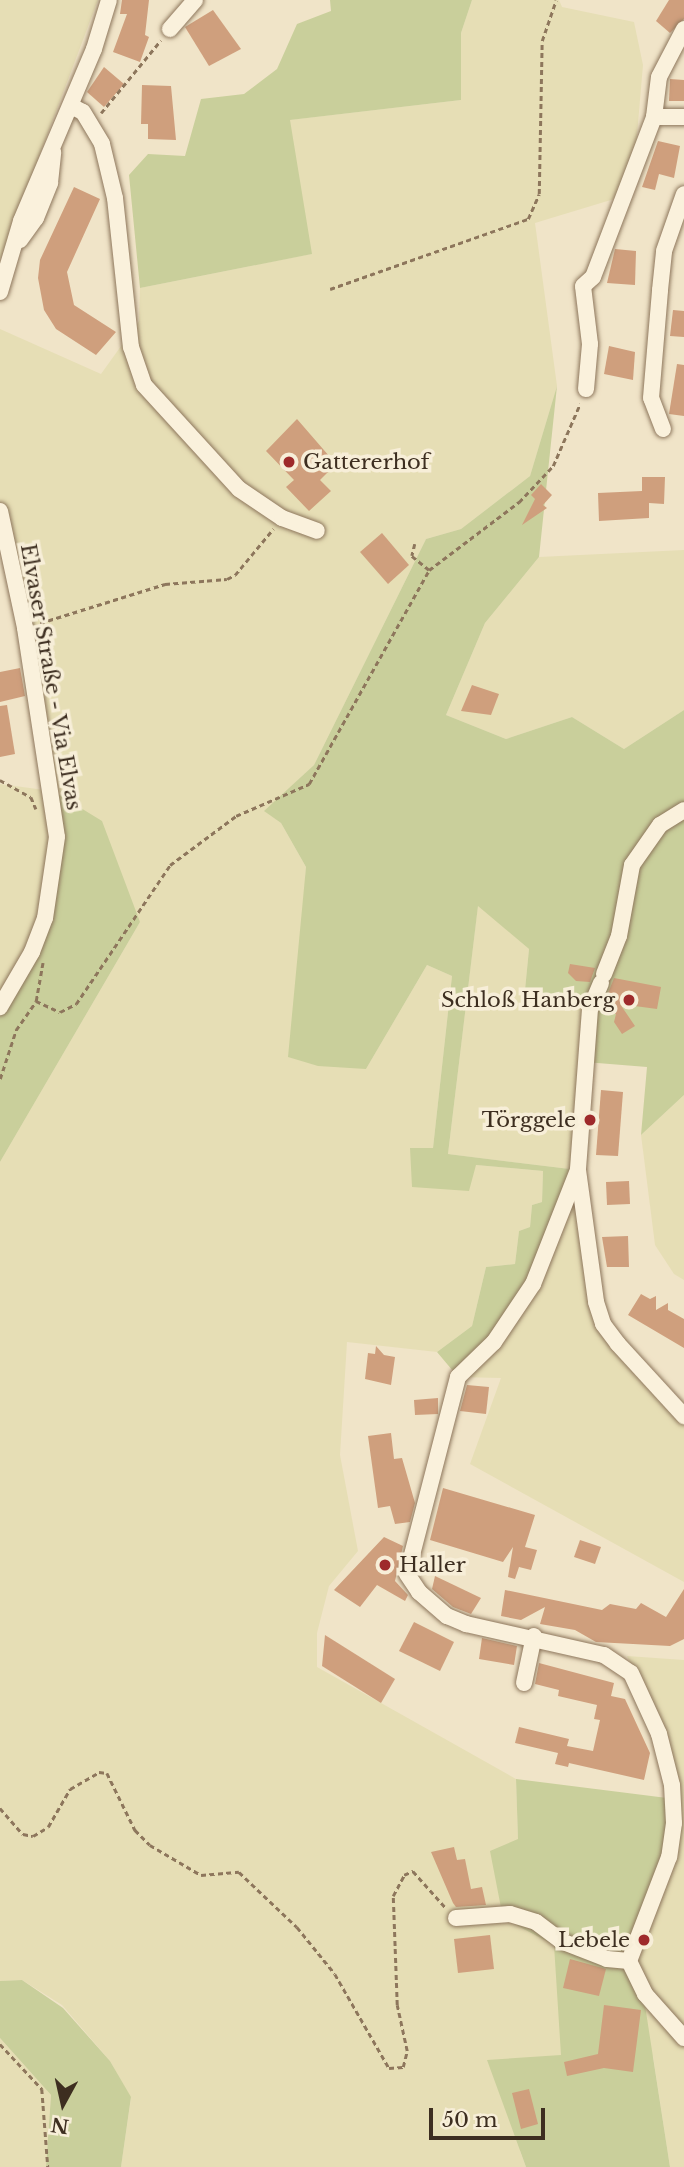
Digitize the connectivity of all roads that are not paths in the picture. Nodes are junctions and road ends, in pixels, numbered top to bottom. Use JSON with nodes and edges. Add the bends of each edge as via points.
{"nodes":[{"id":1,"x":109,"y":0,"type":"edge"},
{"id":2,"x":195,"y":0,"type":"edge"},
{"id":3,"x":170,"y":29,"type":"road end"},
{"id":4,"x":684,"y":29,"type":"edge"},
{"id":5,"x":71,"y":106,"type":"junction"},
{"id":6,"x":654,"y":117,"type":"junction"},
{"id":7,"x":684,"y":117,"type":"edge"},
{"id":8,"x":684,"y":194,"type":"edge"},
{"id":9,"x":0,"y":292,"type":"edge"},
{"id":10,"x":586,"y":389,"type":"road end"},
{"id":11,"x":663,"y":429,"type":"dead end"},
{"id":12,"x":0,"y":511,"type":"edge"},
{"id":13,"x":317,"y":531,"type":"dead end"},
{"id":14,"x":684,"y":810,"type":"edge"},
{"id":15,"x":0,"y":1007,"type":"edge"},
{"id":16,"x":578,"y":1170,"type":"junction"},
{"id":17,"x":684,"y":1416,"type":"edge"},
{"id":18,"x":534,"y":1636,"type":"junction"},
{"id":19,"x":524,"y":1683,"type":"dead end"},
{"id":20,"x":456,"y":1919,"type":"road end"},
{"id":21,"x":629,"y":1961,"type":"junction"},
{"id":22,"x":684,"y":2038,"type":"edge"}],
"edges":[{"from":1,"to":5,"type":"street"},
{"from":2,"to":3,"type":"street"},
{"from":4,"to":6,"type":"street","via":[[659,77]]},
{"from":5,"to":9,"type":"street","via":[[42,167]]},
{"from":5,"to":13,"type":"street","via":[[92,124],[102,144],[115,198],[131,347],[144,386],[239,489],[282,518]]},
{"from":6,"to":7,"type":"street"},
{"from":6,"to":10,"type":"street","via":[[593,277],[583,286],[590,344]]},
{"from":8,"to":11,"type":"street","via":[[664,251],[660,290],[651,398]]},
{"from":12,"to":15,"type":"street","name":"Elvaser Straße - Via Elvas","via":[[25,628],[57,837],[52,888],[32,952]]},
{"from":14,"to":16,"type":"street","via":[[660,825],[632,865],[620,936],[590,1009]]},
{"from":16,"to":17,"type":"street","via":[[603,1324]]},
{"from":16,"to":18,"type":"street","via":[[533,1284],[494,1342],[458,1377],[406,1565],[412,1584],[447,1616]]},
{"from":18,"to":19,"type":"street"},
{"from":18,"to":21,"type":"street","via":[[620,1661],[640,1689],[659,1734],[672,1785],[674,1823],[669,1857]]},
{"from":20,"to":21,"type":"street","via":[[510,1914],[536,1922],[561,1941],[607,1959]]},
{"from":21,"to":22,"type":"street","via":[[645,1993]]}]}
